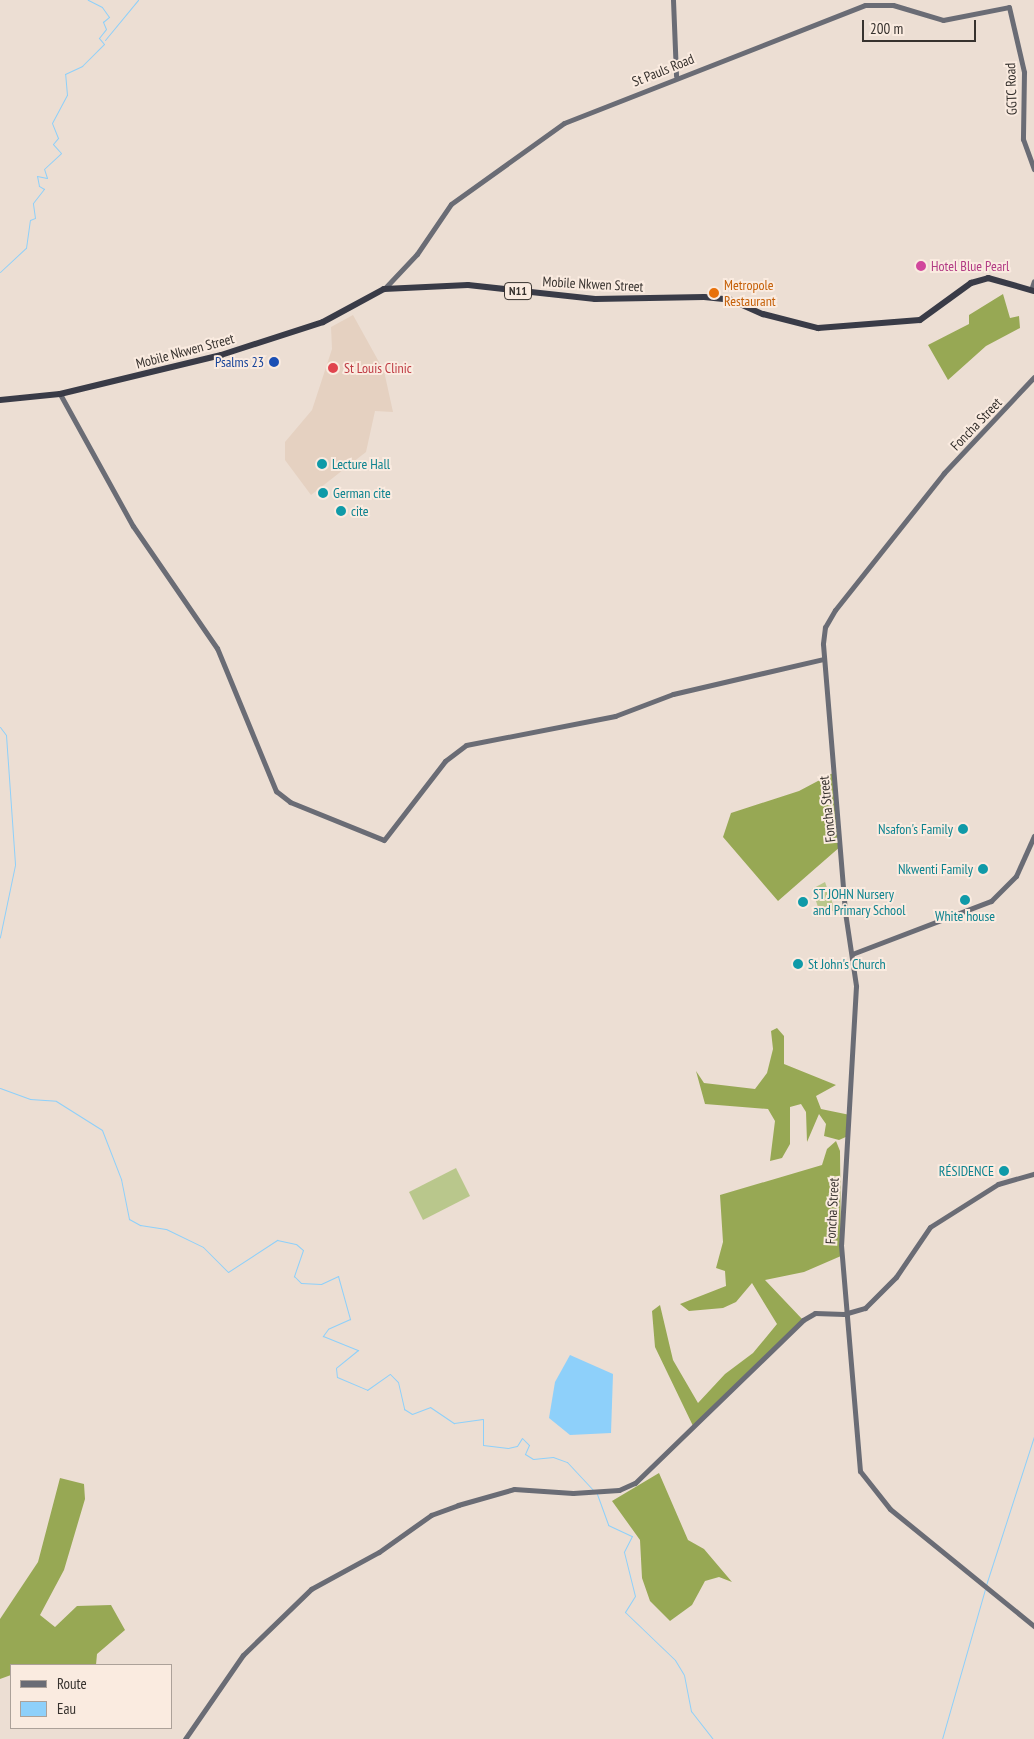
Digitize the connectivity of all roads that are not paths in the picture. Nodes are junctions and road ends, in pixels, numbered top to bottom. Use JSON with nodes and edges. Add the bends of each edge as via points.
{"nodes":[{"id":1,"x":673,"y":0,"type":"edge"},
{"id":2,"x":1009,"y":7,"type":"joint"},
{"id":3,"x":676,"y":76,"type":"junction"},
{"id":4,"x":1034,"y":169,"type":"edge"},
{"id":5,"x":1034,"y":281,"type":"edge"},
{"id":6,"x":384,"y":289,"type":"junction"},
{"id":7,"x":1033,"y":291,"type":"edge"},
{"id":8,"x":1034,"y":377,"type":"edge"},
{"id":9,"x":60,"y":394,"type":"junction"},
{"id":10,"x":0,"y":400,"type":"edge"},
{"id":11,"x":823,"y":659,"type":"junction"},
{"id":12,"x":1034,"y":836,"type":"edge"},
{"id":13,"x":852,"y":954,"type":"junction"},
{"id":14,"x":1034,"y":1174,"type":"edge"},
{"id":15,"x":844,"y":1314,"type":"junction"},
{"id":16,"x":1034,"y":1626,"type":"edge"},
{"id":17,"x":185,"y":1739,"type":"edge"}],
"edges":[{"from":1,"to":3,"type":"street"},
{"from":2,"to":3,"type":"street","name":"St Pauls Road","via":[[943,20],[893,5],[866,6]]},
{"from":2,"to":4,"type":"street","name":"GGTC Road","via":[[1024,72],[1023,139]]},
{"from":3,"to":6,"type":"street","name":"St Pauls Road","via":[[564,123],[467,190],[451,204],[417,254]]},
{"from":5,"to":7,"type":"street"},
{"from":6,"to":7,"type":"highway","name":"Mobile Nkwen Street","number":"N11","via":[[468,285],[595,299],[704,297],[730,300],[763,314],[818,328],[920,320],[971,283],[988,278]]},
{"from":6,"to":9,"type":"highway","name":"Mobile Nkwen Street","number":"N11","via":[[360,298],[322,322],[221,355]]},
{"from":8,"to":11,"type":"street","name":"Foncha Street","via":[[944,473],[835,610],[823,634]]},
{"from":9,"to":10,"type":"highway","name":"Mobile Nkwen Street","number":"N11"},
{"from":9,"to":11,"type":"street","via":[[143,543],[217,648],[277,792],[384,840],[445,761],[466,745],[616,716],[674,694]]},
{"from":11,"to":13,"type":"street","name":"Foncha Street"},
{"from":12,"to":13,"type":"street","via":[[1019,871],[992,902]]},
{"from":13,"to":15,"type":"street","name":"Foncha Street","via":[[855,1051],[840,1245]]},
{"from":14,"to":15,"type":"street","via":[[998,1184],[945,1214],[923,1234],[886,1289],[864,1308]]},
{"from":15,"to":16,"type":"street","name":"Foncha Street","via":[[862,1478],[935,1547],[989,1585]]},
{"from":15,"to":17,"type":"street","via":[[815,1313],[803,1320],[642,1478],[627,1488],[603,1491],[514,1489],[431,1515],[379,1552],[307,1593],[243,1655]]}]}
